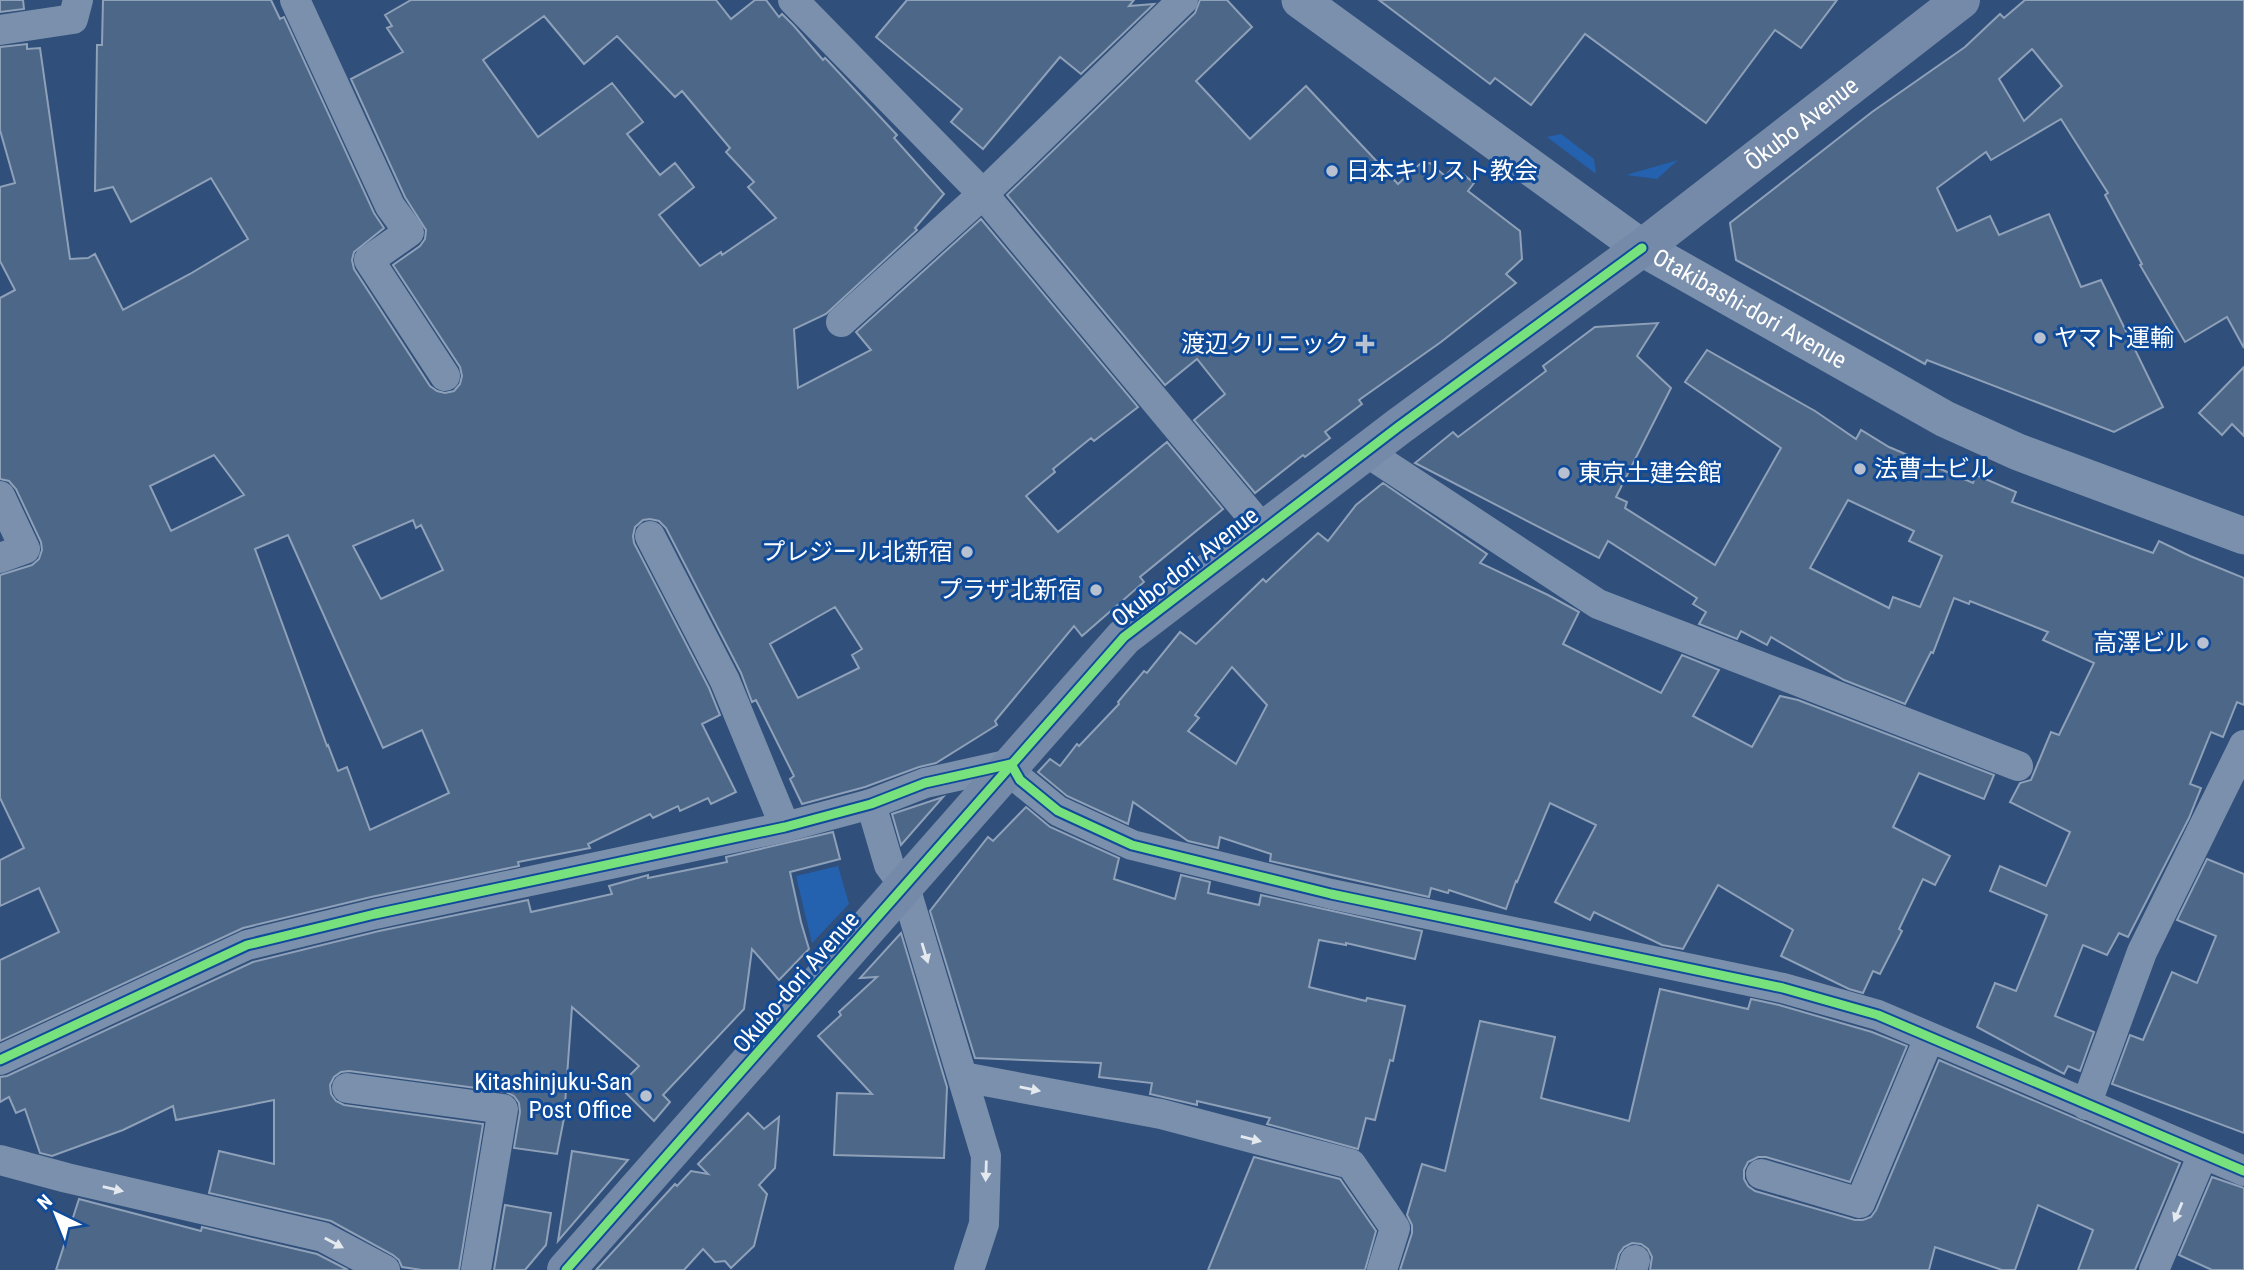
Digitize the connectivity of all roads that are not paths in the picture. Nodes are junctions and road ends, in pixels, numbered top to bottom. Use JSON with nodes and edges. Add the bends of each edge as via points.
{"nodes":[{"id":1,"x":295,"y":0,"type":"edge"},
{"id":2,"x":793,"y":0,"type":"edge"},
{"id":3,"x":1183,"y":0,"type":"edge"},
{"id":4,"x":1300,"y":0,"type":"edge"},
{"id":5,"x":1961,"y":0,"type":"edge"},
{"id":6,"x":76,"y":9,"type":"edge"},
{"id":7,"x":0,"y":30,"type":"edge"},
{"id":8,"x":983,"y":194,"type":"junction"},
{"id":9,"x":1642,"y":248,"type":"junction"},
{"id":10,"x":841,"y":322,"type":"dead end"},
{"id":11,"x":445,"y":376,"type":"dead end"},
{"id":12,"x":1365,"y":452,"type":"junction"},
{"id":13,"x":0,"y":496,"type":"edge"},
{"id":14,"x":1264,"y":531,"type":"junction"},
{"id":15,"x":650,"y":536,"type":"dead end"},
{"id":16,"x":2244,"y":536,"type":"edge"},
{"id":17,"x":0,"y":558,"type":"edge"},
{"id":18,"x":2244,"y":745,"type":"edge"},
{"id":19,"x":1011,"y":764,"type":"junction"},
{"id":20,"x":2018,"y":766,"type":"dead end"},
{"id":21,"x":871,"y":804,"type":"junction"},
{"id":22,"x":785,"y":827,"type":"junction"},
{"id":23,"x":905,"y":887,"type":"junction"},
{"id":24,"x":1929,"y":1038,"type":"junction"},
{"id":25,"x":0,"y":1060,"type":"edge"},
{"id":26,"x":963,"y":1077,"type":"junction"},
{"id":27,"x":347,"y":1088,"type":"dead end"},
{"id":28,"x":2086,"y":1105,"type":"junction"},
{"id":29,"x":2203,"y":1154,"type":"junction"},
{"id":30,"x":0,"y":1160,"type":"edge"},
{"id":31,"x":2244,"y":1171,"type":"edge"},
{"id":32,"x":1761,"y":1174,"type":"dead end"},
{"id":33,"x":385,"y":1270,"type":"edge"},
{"id":34,"x":476,"y":1270,"type":"edge"},
{"id":35,"x":566,"y":1270,"type":"edge"},
{"id":36,"x":970,"y":1270,"type":"edge"},
{"id":37,"x":1382,"y":1270,"type":"edge"},
{"id":38,"x":2154,"y":1270,"type":"edge"}],
"edges":[{"from":1,"to":11,"type":"street","via":[[390,206],[409,232],[369,260]]},
{"from":2,"to":8,"type":"street"},
{"from":3,"to":8,"type":"street"},
{"from":4,"to":9,"type":"street","name":"Otakibashi-dori Avenue"},
{"from":5,"to":9,"type":"main road","name":"Ōkubo Avenue"},
{"from":6,"to":7,"type":"street"},
{"from":8,"to":10,"type":"street"},
{"from":8,"to":14,"type":"street"},
{"from":9,"to":12,"type":"main road","name":"Okubo-dori Avenue"},
{"from":9,"to":16,"type":"street","name":"Otakibashi-dori Avenue","via":[[1945,419],[2018,453]]},
{"from":12,"to":14,"type":"main road","name":"Okubo-dori Avenue"},
{"from":12,"to":20,"type":"street","via":[[1598,604]]},
{"from":13,"to":17,"type":"street","via":[[25,549]]},
{"from":14,"to":19,"type":"main road","name":"Okubo-dori Avenue","via":[[1124,637]]},
{"from":15,"to":22,"type":"street","via":[[725,681]]},
{"from":18,"to":28,"type":"street","via":[[2142,951]]},
{"from":19,"to":21,"type":"street","via":[[925,783]]},
{"from":19,"to":23,"type":"main road","name":"Okubo-dori Avenue"},
{"from":19,"to":24,"type":"street","via":[[1020,780],[1058,811],[1132,845],[1331,894],[1783,988],[1878,1015]]},
{"from":21,"to":22,"type":"street"},
{"from":21,"to":23,"type":"street","via":[[889,865]]},
{"from":22,"to":25,"type":"street","via":[[247,945]]},
{"from":23,"to":26,"type":"street","one_way":true},
{"from":23,"to":35,"type":"main road","name":"Okubo-dori Avenue"},
{"from":24,"to":28,"type":"street"},
{"from":24,"to":32,"type":"street","via":[[1860,1203]]},
{"from":26,"to":36,"type":"street","one_way":true,"via":[[986,1156],[985,1224]]},
{"from":26,"to":37,"type":"street","one_way":true,"via":[[1161,1114],[1351,1164],[1395,1228]]},
{"from":27,"to":34,"type":"street","via":[[503,1109]]},
{"from":28,"to":29,"type":"street"},
{"from":29,"to":31,"type":"street"},
{"from":29,"to":38,"type":"street","one_way":true},
{"from":30,"to":33,"type":"street","one_way":true,"via":[[323,1237]]}]}
